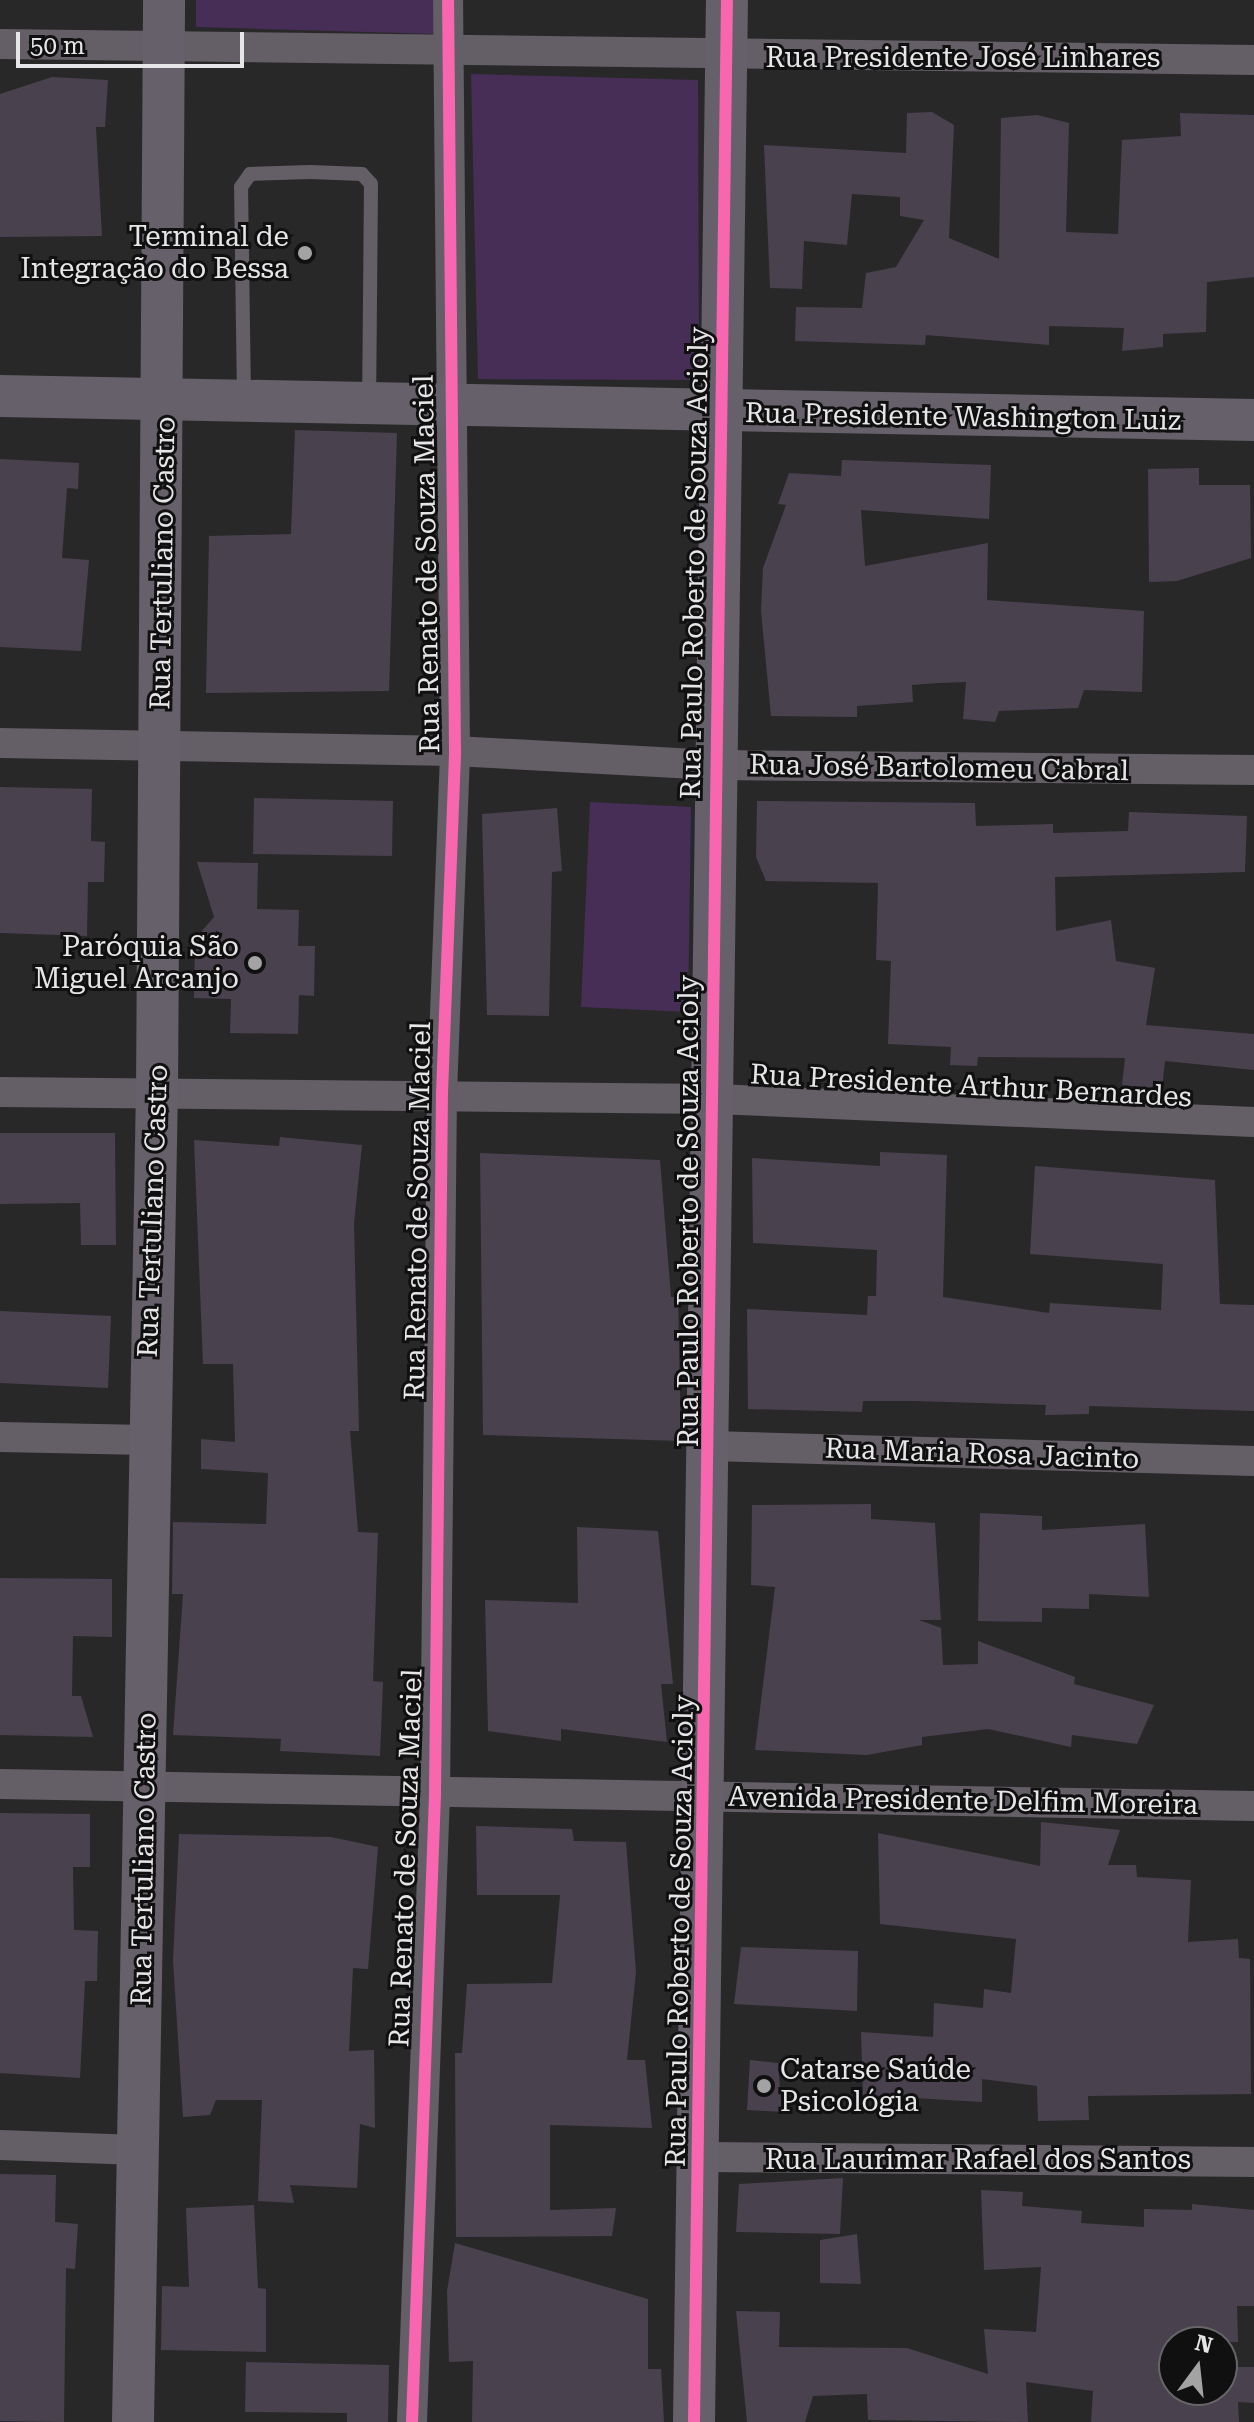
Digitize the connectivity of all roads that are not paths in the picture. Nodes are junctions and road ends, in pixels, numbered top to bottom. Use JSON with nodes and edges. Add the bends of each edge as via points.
{"nodes":[{"id":1,"x":164,"y":0,"type":"edge"},
{"id":2,"x":448,"y":0,"type":"edge"},
{"id":3,"x":727,"y":0,"type":"edge"},
{"id":4,"x":0,"y":44,"type":"edge"},
{"id":5,"x":163,"y":47,"type":"junction"},
{"id":6,"x":448,"y":51,"type":"junction"},
{"id":7,"x":728,"y":56,"type":"junction"},
{"id":8,"x":1254,"y":60,"type":"edge"},
{"id":9,"x":0,"y":396,"type":"edge"},
{"id":10,"x":244,"y":398,"type":"junction"},
{"id":11,"x":165,"y":399,"type":"junction"},
{"id":12,"x":369,"y":400,"type":"junction"},
{"id":13,"x":450,"y":400,"type":"junction"},
{"id":14,"x":722,"y":415,"type":"junction"},
{"id":15,"x":1254,"y":420,"type":"edge"},
{"id":16,"x":0,"y":743,"type":"edge"},
{"id":17,"x":161,"y":743,"type":"junction"},
{"id":18,"x":455,"y":751,"type":"junction"},
{"id":19,"x":714,"y":765,"type":"junction"},
{"id":20,"x":1254,"y":770,"type":"edge"},
{"id":21,"x":0,"y":1092,"type":"edge"},
{"id":22,"x":157,"y":1093,"type":"junction"},
{"id":23,"x":442,"y":1093,"type":"junction"},
{"id":24,"x":715,"y":1099,"type":"junction"},
{"id":25,"x":1254,"y":1122,"type":"edge"},
{"id":26,"x":0,"y":1437,"type":"edge"},
{"id":27,"x":147,"y":1440,"type":"junction"},
{"id":28,"x":711,"y":1446,"type":"junction"},
{"id":29,"x":1254,"y":1461,"type":"edge"},
{"id":30,"x":0,"y":1784,"type":"edge"},
{"id":31,"x":147,"y":1786,"type":"junction"},
{"id":32,"x":435,"y":1794,"type":"junction"},
{"id":33,"x":705,"y":1797,"type":"junction"},
{"id":34,"x":1254,"y":1806,"type":"edge"},
{"id":35,"x":0,"y":2145,"type":"edge"},
{"id":36,"x":138,"y":2150,"type":"junction"},
{"id":37,"x":703,"y":2157,"type":"junction"},
{"id":38,"x":1254,"y":2162,"type":"edge"},
{"id":39,"x":133,"y":2422,"type":"edge"},
{"id":40,"x":412,"y":2422,"type":"edge"},
{"id":41,"x":694,"y":2422,"type":"edge"}],
"edges":[{"from":1,"to":5,"type":"street","name":"Rua Tertuliano Castro"},
{"from":2,"to":6,"type":"street","name":"Rua Renato de Souza Maciel"},
{"from":3,"to":7,"type":"street","name":"Rua Paulo Roberto de Souza Acioly"},
{"from":4,"to":5,"type":"street","name":"Rua Presidente José Linhares"},
{"from":5,"to":6,"type":"street","name":"Rua Presidente José Linhares"},
{"from":5,"to":11,"type":"street","name":"Rua Tertuliano Castro"},
{"from":6,"to":7,"type":"street","name":"Rua Presidente José Linhares"},
{"from":6,"to":13,"type":"street","name":"Rua Renato de Souza Maciel"},
{"from":7,"to":8,"type":"street","name":"Rua Presidente José Linhares"},
{"from":7,"to":14,"type":"street","name":"Rua Paulo Roberto de Souza Acioly"},
{"from":9,"to":11,"type":"street","name":"Rua Presidente Washington Luiz"},
{"from":10,"to":11,"type":"street","name":"Rua Presidente Washington Luiz"},
{"from":10,"to":12,"type":"street","name":"Rua Presidente Washington Luiz"},
{"from":10,"to":12,"type":"lane","via":[[241,187],[250,174],[310,172],[362,174],[371,184]]},
{"from":11,"to":17,"type":"street","name":"Rua Tertuliano Castro"},
{"from":12,"to":13,"type":"street","name":"Rua Presidente Washington Luiz"},
{"from":13,"to":14,"type":"street","name":"Rua Presidente Washington Luiz"},
{"from":13,"to":18,"type":"street","name":"Rua Renato de Souza Maciel"},
{"from":14,"to":15,"type":"street","name":"Rua Presidente Washington Luiz"},
{"from":14,"to":19,"type":"street","name":"Rua Paulo Roberto de Souza Acioly"},
{"from":16,"to":17,"type":"street","name":"Rua José Bartolomeu Cabral"},
{"from":17,"to":18,"type":"street","name":"Rua José Bartolomeu Cabral"},
{"from":17,"to":22,"type":"street","name":"Rua Tertuliano Castro"},
{"from":18,"to":19,"type":"street","name":"Rua José Bartolomeu Cabral"},
{"from":18,"to":23,"type":"street","name":"Rua Renato de Souza Maciel"},
{"from":19,"to":20,"type":"street","name":"Rua José Bartolomeu Cabral"},
{"from":19,"to":24,"type":"street","name":"Rua Paulo Roberto de Souza Acioly"},
{"from":21,"to":22,"type":"street","name":"Rua Presidente Arthur Bernardes"},
{"from":22,"to":23,"type":"street","name":"Rua Presidente Arthur Bernardes"},
{"from":22,"to":27,"type":"street","name":"Rua Tertuliano Castro"},
{"from":23,"to":24,"type":"street","name":"Rua Presidente Arthur Bernardes"},
{"from":23,"to":32,"type":"street","name":"Rua Renato de Souza Maciel"},
{"from":24,"to":25,"type":"street","name":"Rua Presidente Arthur Bernardes"},
{"from":24,"to":28,"type":"street","name":"Rua Paulo Roberto de Souza Acioly"},
{"from":26,"to":27,"type":"street"},
{"from":27,"to":31,"type":"street","name":"Rua Tertuliano Castro"},
{"from":28,"to":29,"type":"street","name":"Rua Maria Rosa Jacinto"},
{"from":28,"to":33,"type":"street","name":"Rua Paulo Roberto de Souza Acioly"},
{"from":30,"to":31,"type":"street","name":"Avenida Presidente Delfim Moreira"},
{"from":31,"to":32,"type":"street","name":"Avenida Presidente Delfim Moreira"},
{"from":31,"to":36,"type":"street","name":"Rua Tertuliano Castro"},
{"from":32,"to":33,"type":"street","name":"Avenida Presidente Delfim Moreira"},
{"from":32,"to":40,"type":"street","name":"Rua Renato de Souza Maciel"},
{"from":33,"to":34,"type":"street","name":"Avenida Presidente Delfim Moreira"},
{"from":33,"to":37,"type":"street","name":"Rua Paulo Roberto de Souza Acioly"},
{"from":35,"to":36,"type":"street"},
{"from":36,"to":39,"type":"street","name":"Rua Tertuliano Castro"},
{"from":37,"to":38,"type":"street","name":"Rua Laurimar Rafael dos Santos"},
{"from":37,"to":41,"type":"street","name":"Rua Paulo Roberto de Souza Acioly"}]}
